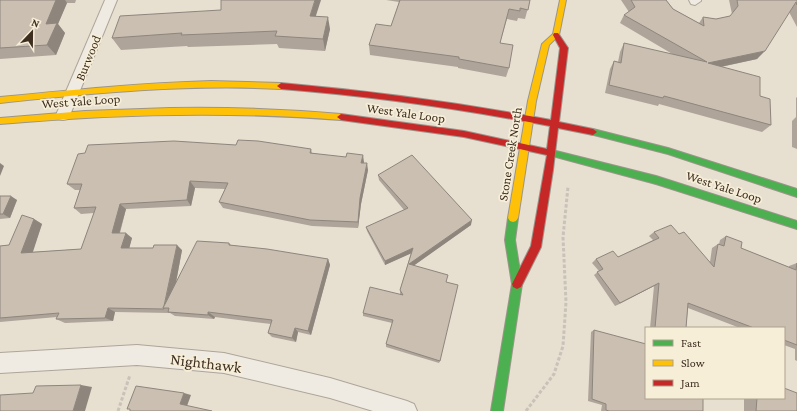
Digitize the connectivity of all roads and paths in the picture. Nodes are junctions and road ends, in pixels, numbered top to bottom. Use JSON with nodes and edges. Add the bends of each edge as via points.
{"nodes":[{"id":1,"x":111,"y":0,"type":"edge"},
{"id":2,"x":563,"y":0,"type":"edge"},
{"id":3,"x":556,"y":35,"type":"junction"},
{"id":4,"x":74,"y":91,"type":"junction"},
{"id":5,"x":0,"y":100,"type":"edge"},
{"id":6,"x":63,"y":115,"type":"junction"},
{"id":7,"x":528,"y":118,"type":"junction"},
{"id":8,"x":0,"y":121,"type":"edge"},
{"id":9,"x":554,"y":124,"type":"junction"},
{"id":10,"x":524,"y":146,"type":"junction"},
{"id":11,"x":550,"y":152,"type":"junction"},
{"id":12,"x":569,"y":181,"type":"dead end"},
{"id":13,"x":797,"y":193,"type":"edge"},
{"id":14,"x":797,"y":225,"type":"edge"},
{"id":15,"x":517,"y":284,"type":"junction"},
{"id":16,"x":137,"y":355,"type":"junction"},
{"id":17,"x":0,"y":363,"type":"edge"},
{"id":18,"x":118,"y":411,"type":"edge"},
{"id":19,"x":407,"y":411,"type":"edge"},
{"id":20,"x":496,"y":411,"type":"edge"},
{"id":21,"x":526,"y":411,"type":"edge"}],
"edges":[{"from":1,"to":4,"type":"street","name":"Burwood"},
{"from":2,"to":3,"type":"main road","name":"Stone Creek North"},
{"from":3,"to":7,"type":"main road","name":"Stone Creek North","via":[[546,44]]},
{"from":3,"to":9,"type":"main road","name":"Stone Creek North","via":[[564,48]]},
{"from":4,"to":5,"type":"main road","name":"West Yale Loop"},
{"from":4,"to":6,"type":"street","name":"Burwood"},
{"from":4,"to":7,"type":"main road","name":"West Yale Loop","via":[[267,85],[435,102]]},
{"from":6,"to":8,"type":"main road","name":"West Yale Loop"},
{"from":6,"to":10,"type":"main road","name":"West Yale Loop","via":[[197,110],[281,112],[414,126]]},
{"from":7,"to":9,"type":"main road","name":"West Yale Loop"},
{"from":7,"to":10,"type":"main road","name":"Stone Creek North"},
{"from":9,"to":11,"type":"main road","name":"Stone Creek North"},
{"from":9,"to":13,"type":"main road","name":"West Yale Loop","via":[[692,158]]},
{"from":10,"to":11,"type":"main road","name":"West Yale Loop"},
{"from":10,"to":15,"type":"main road","name":"Stone Creek North","via":[[510,240]]},
{"from":11,"to":14,"type":"main road","name":"West Yale Loop","via":[[641,174]]},
{"from":11,"to":15,"type":"main road","name":"Stone Creek North","via":[[536,247]]},
{"from":12,"to":21,"type":"path","via":[[563,243],[564,333],[560,361],[548,386]]},
{"from":15,"to":20,"type":"main road","name":"Stone Creek North"},
{"from":16,"to":17,"type":"street","name":"Nighthawk"},
{"from":16,"to":18,"type":"path"},
{"from":16,"to":19,"type":"street","name":"Nighthawk","via":[[224,363],[330,388]]}]}
